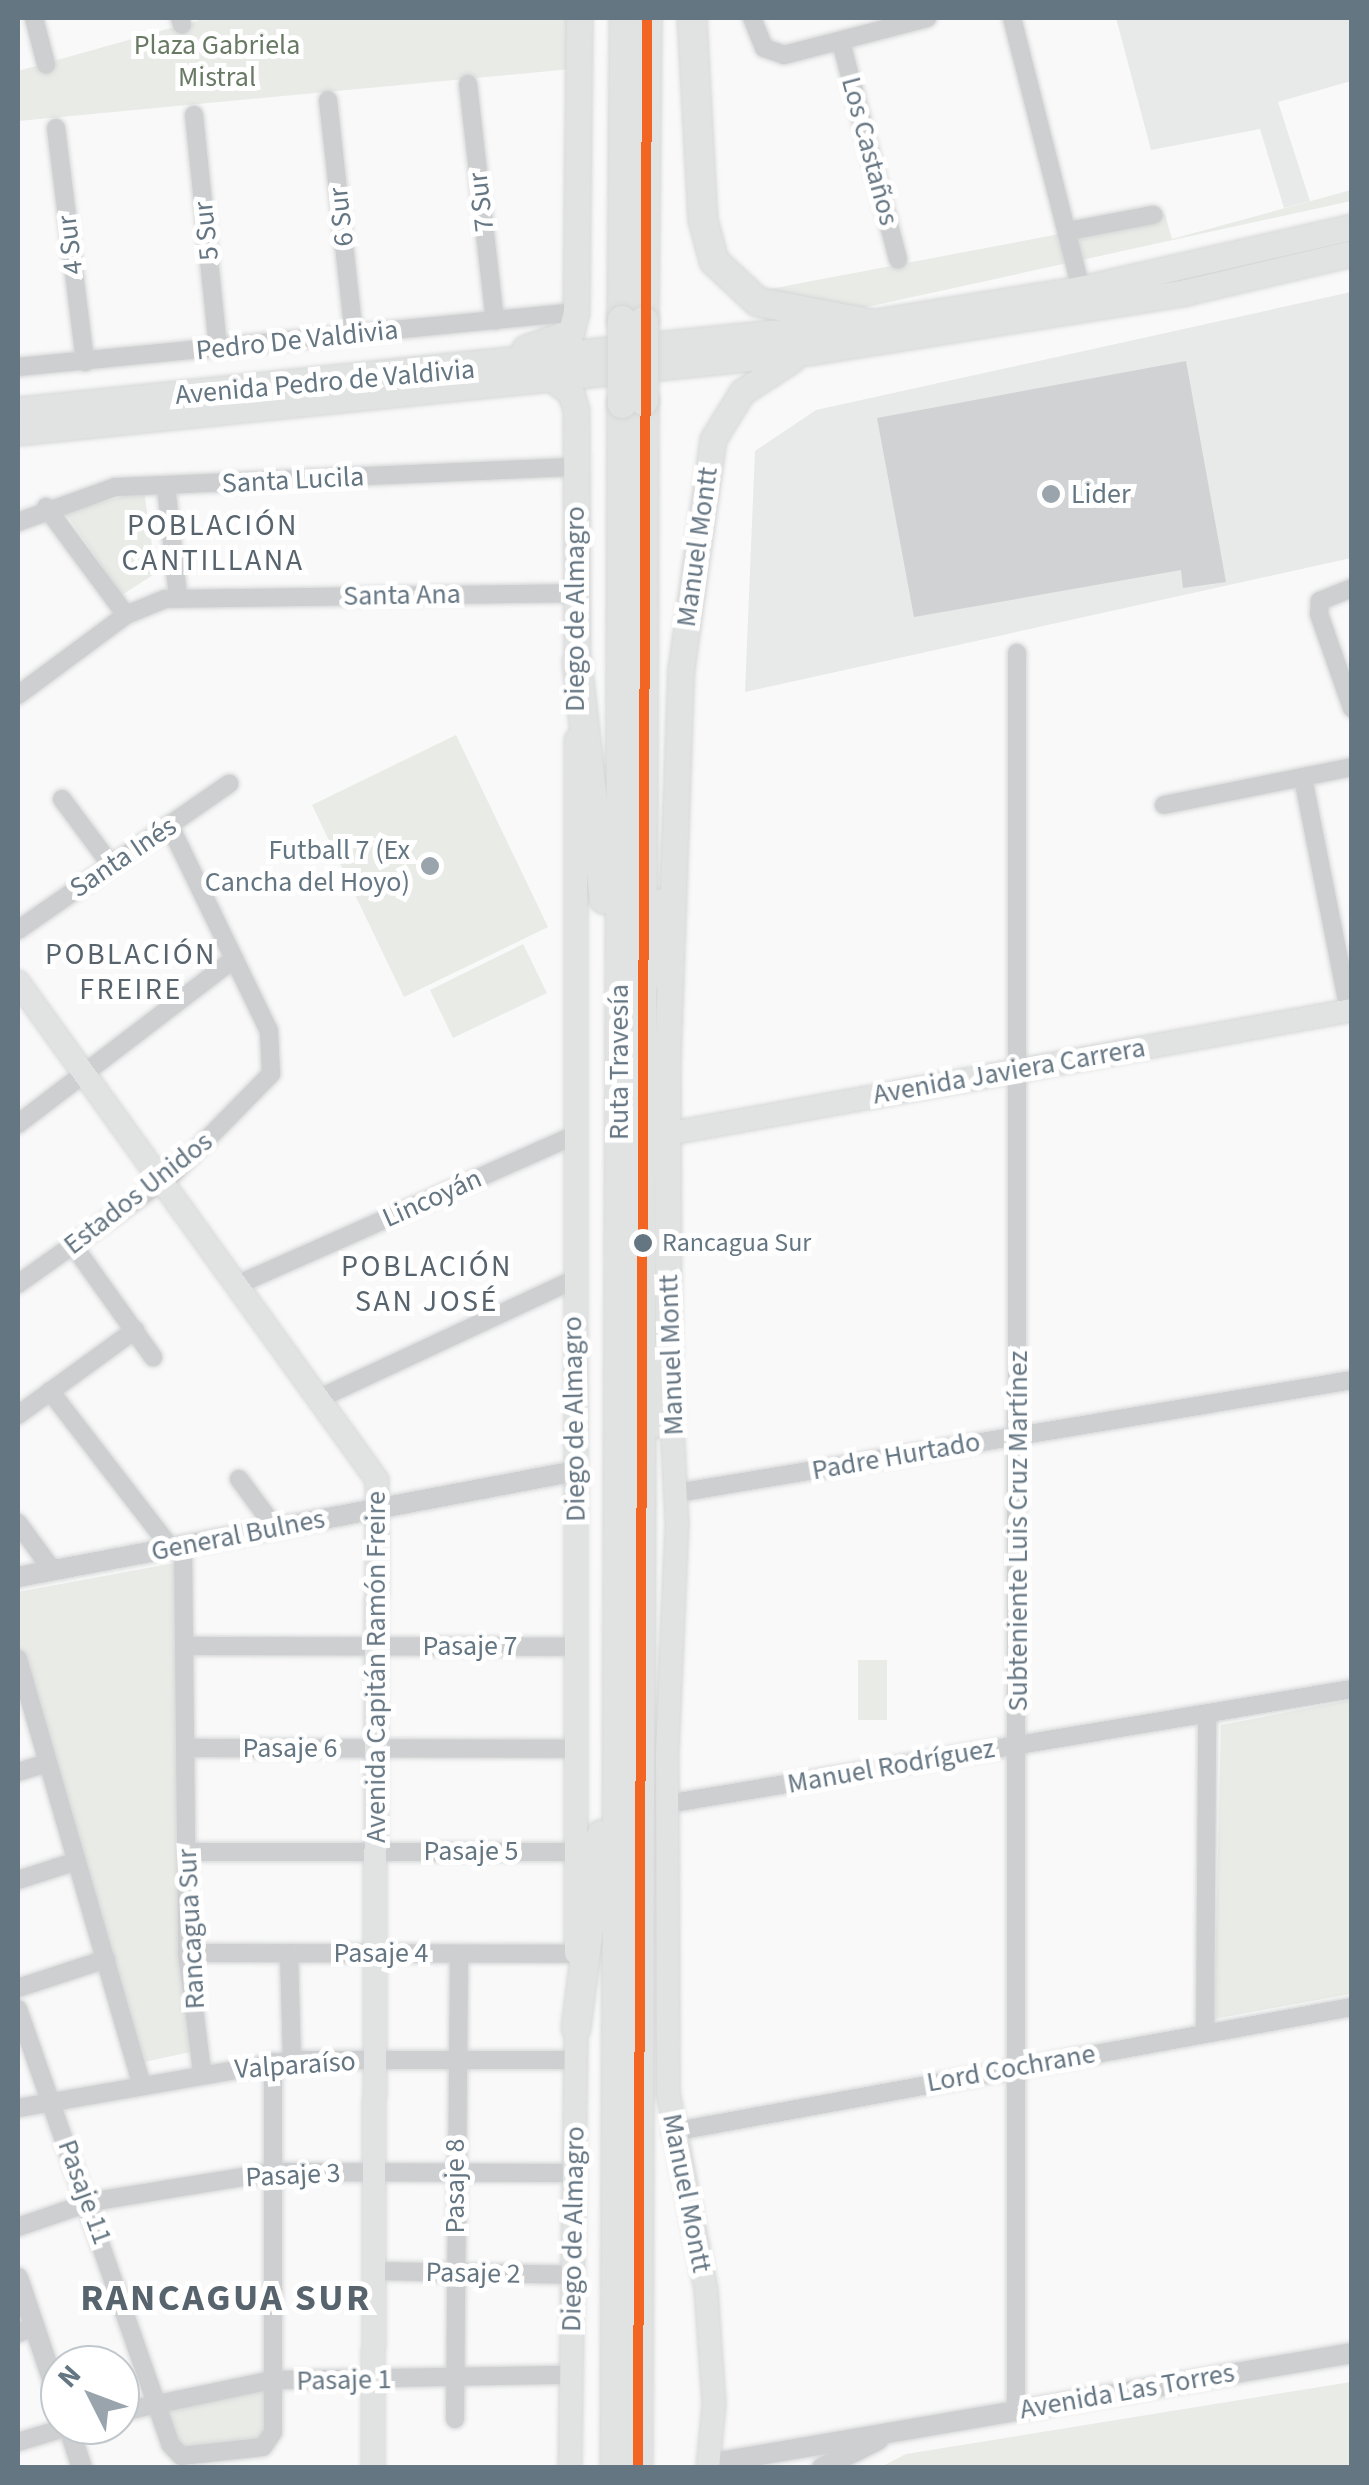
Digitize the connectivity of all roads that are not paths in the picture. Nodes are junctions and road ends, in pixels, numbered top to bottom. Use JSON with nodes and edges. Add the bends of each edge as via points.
{"nodes":[{"id":1,"x":34,"y":18,"type":"edge"},
{"id":2,"x":579,"y":18,"type":"edge"},
{"id":3,"x":624,"y":18,"type":"edge"},
{"id":4,"x":648,"y":18,"type":"edge"},
{"id":5,"x":692,"y":18,"type":"edge"},
{"id":6,"x":752,"y":18,"type":"edge"},
{"id":7,"x":928,"y":18,"type":"edge"},
{"id":8,"x":1012,"y":18,"type":"edge"},
{"id":9,"x":841,"y":42,"type":"junction"},
{"id":10,"x":46,"y":64,"type":"dead end"},
{"id":11,"x":468,"y":84,"type":"dead end"},
{"id":12,"x":328,"y":100,"type":"dead end"},
{"id":13,"x":194,"y":115,"type":"dead end"},
{"id":14,"x":56,"y":128,"type":"dead end"},
{"id":15,"x":1153,"y":214,"type":"dead end"},
{"id":16,"x":1352,"y":227,"type":"edge"},
{"id":17,"x":1069,"y":230,"type":"junction"},
{"id":18,"x":1352,"y":253,"type":"edge"},
{"id":19,"x":898,"y":260,"type":"dead end"},
{"id":20,"x":1081,"y":289,"type":"junction"},
{"id":21,"x":576,"y":312,"type":"junction"},
{"id":22,"x":495,"y":320,"type":"junction"},
{"id":23,"x":633,"y":321,"type":"junction"},
{"id":24,"x":868,"y":324,"type":"junction"},
{"id":25,"x":354,"y":334,"type":"junction"},
{"id":26,"x":218,"y":348,"type":"junction"},
{"id":27,"x":810,"y":352,"type":"junction"},
{"id":28,"x":85,"y":362,"type":"junction"},
{"id":29,"x":631,"y":362,"type":"junction"},
{"id":30,"x":18,"y":367,"type":"edge"},
{"id":31,"x":555,"y":380,"type":"junction"},
{"id":32,"x":340,"y":382,"type":"junction"},
{"id":33,"x":633,"y":403,"type":"junction"},
{"id":34,"x":18,"y":410,"type":"edge"},
{"id":35,"x":18,"y":432,"type":"edge"},
{"id":36,"x":574,"y":467,"type":"junction"},
{"id":37,"x":166,"y":486,"type":"junction"},
{"id":38,"x":46,"y":507,"type":"junction"},
{"id":39,"x":18,"y":522,"type":"edge"},
{"id":40,"x":1352,"y":588,"type":"edge"},
{"id":41,"x":577,"y":592,"type":"junction"},
{"id":42,"x":178,"y":598,"type":"junction"},
{"id":43,"x":126,"y":616,"type":"junction"},
{"id":44,"x":1016,"y":652,"type":"dead end"},
{"id":45,"x":578,"y":662,"type":"junction"},
{"id":46,"x":18,"y":696,"type":"edge"},
{"id":47,"x":1351,"y":703,"type":"edge"},
{"id":48,"x":1352,"y":767,"type":"edge"},
{"id":49,"x":1304,"y":778,"type":"junction"},
{"id":50,"x":229,"y":784,"type":"dead end"},
{"id":51,"x":62,"y":799,"type":"dead end"},
{"id":52,"x":644,"y":805,"type":"junction"},
{"id":53,"x":1164,"y":805,"type":"dead end"},
{"id":54,"x":170,"y":826,"type":"junction"},
{"id":55,"x":112,"y":865,"type":"junction"},
{"id":56,"x":18,"y":930,"type":"edge"},
{"id":57,"x":234,"y":959,"type":"junction"},
{"id":58,"x":669,"y":981,"type":"junction"},
{"id":59,"x":18,"y":982,"type":"edge"},
{"id":60,"x":618,"y":1002,"type":"junction"},
{"id":61,"x":1350,"y":1010,"type":"edge"},
{"id":62,"x":1021,"y":1067,"type":"junction"},
{"id":63,"x":86,"y":1076,"type":"junction"},
{"id":64,"x":18,"y":1124,"type":"edge"},
{"id":65,"x":667,"y":1134,"type":"junction"},
{"id":66,"x":570,"y":1137,"type":"junction"},
{"id":67,"x":164,"y":1180,"type":"junction"},
{"id":68,"x":73,"y":1245,"type":"junction"},
{"id":69,"x":571,"y":1280,"type":"junction"},
{"id":70,"x":18,"y":1284,"type":"edge"},
{"id":71,"x":239,"y":1284,"type":"junction"},
{"id":72,"x":134,"y":1330,"type":"junction"},
{"id":73,"x":668,"y":1351,"type":"junction"},
{"id":74,"x":154,"y":1356,"type":"dead end"},
{"id":75,"x":1352,"y":1380,"type":"edge"},
{"id":76,"x":50,"y":1391,"type":"junction"},
{"id":77,"x":320,"y":1398,"type":"junction"},
{"id":78,"x":18,"y":1415,"type":"edge"},
{"id":79,"x":1020,"y":1435,"type":"junction"},
{"id":80,"x":576,"y":1471,"type":"junction"},
{"id":81,"x":238,"y":1479,"type":"dead end"},
{"id":82,"x":677,"y":1493,"type":"junction"},
{"id":83,"x":378,"y":1507,"type":"junction"},
{"id":84,"x":642,"y":1509,"type":"junction"},
{"id":85,"x":18,"y":1523,"type":"edge"},
{"id":86,"x":276,"y":1529,"type":"junction"},
{"id":87,"x":177,"y":1547,"type":"junction"},
{"id":88,"x":53,"y":1571,"type":"junction"},
{"id":89,"x":18,"y":1577,"type":"edge"},
{"id":90,"x":184,"y":1646,"type":"junction"},
{"id":91,"x":378,"y":1646,"type":"junction"},
{"id":92,"x":576,"y":1646,"type":"junction"},
{"id":93,"x":19,"y":1666,"type":"edge"},
{"id":94,"x":1352,"y":1689,"type":"edge"},
{"id":95,"x":1208,"y":1715,"type":"junction"},
{"id":96,"x":618,"y":1734,"type":"junction"},
{"id":97,"x":1017,"y":1744,"type":"junction"},
{"id":98,"x":185,"y":1748,"type":"junction"},
{"id":99,"x":378,"y":1748,"type":"junction"},
{"id":100,"x":576,"y":1749,"type":"junction"},
{"id":101,"x":48,"y":1763,"type":"junction"},
{"id":102,"x":18,"y":1772,"type":"edge"},
{"id":103,"x":667,"y":1804,"type":"junction"},
{"id":104,"x":377,"y":1850,"type":"junction"},
{"id":105,"x":186,"y":1852,"type":"junction"},
{"id":106,"x":576,"y":1852,"type":"junction"},
{"id":107,"x":77,"y":1860,"type":"junction"},
{"id":108,"x":18,"y":1880,"type":"edge"},
{"id":109,"x":187,"y":1953,"type":"junction"},
{"id":110,"x":289,"y":1953,"type":"junction"},
{"id":111,"x":376,"y":1954,"type":"junction"},
{"id":112,"x":459,"y":1954,"type":"junction"},
{"id":113,"x":576,"y":1954,"type":"junction"},
{"id":114,"x":106,"y":1959,"type":"junction"},
{"id":115,"x":18,"y":1988,"type":"edge"},
{"id":116,"x":1352,"y":2007,"type":"edge"},
{"id":117,"x":18,"y":2009,"type":"edge"},
{"id":118,"x":576,"y":2028,"type":"junction"},
{"id":119,"x":1206,"y":2034,"type":"junction"},
{"id":120,"x":375,"y":2060,"type":"junction"},
{"id":121,"x":456,"y":2060,"type":"junction"},
{"id":122,"x":576,"y":2060,"type":"junction"},
{"id":123,"x":283,"y":2061,"type":"junction"},
{"id":124,"x":1021,"y":2064,"type":"junction"},
{"id":125,"x":202,"y":2072,"type":"junction"},
{"id":126,"x":142,"y":2081,"type":"junction"},
{"id":127,"x":50,"y":2099,"type":"junction"},
{"id":128,"x":18,"y":2108,"type":"edge"},
{"id":129,"x":672,"y":2132,"type":"junction"},
{"id":130,"x":274,"y":2172,"type":"junction"},
{"id":131,"x":373,"y":2172,"type":"junction"},
{"id":132,"x":454,"y":2172,"type":"junction"},
{"id":133,"x":574,"y":2172,"type":"junction"},
{"id":134,"x":90,"y":2202,"type":"junction"},
{"id":135,"x":18,"y":2226,"type":"edge"},
{"id":136,"x":372,"y":2271,"type":"junction"},
{"id":137,"x":454,"y":2272,"type":"junction"},
{"id":138,"x":573,"y":2274,"type":"junction"},
{"id":139,"x":18,"y":2278,"type":"edge"},
{"id":140,"x":26,"y":2330,"type":"edge"},
{"id":141,"x":1352,"y":2352,"type":"edge"},
{"id":142,"x":40,"y":2360,"type":"edge"},
{"id":143,"x":572,"y":2375,"type":"junction"},
{"id":144,"x":372,"y":2379,"type":"junction"},
{"id":145,"x":455,"y":2379,"type":"junction"},
{"id":146,"x":272,"y":2380,"type":"junction"},
{"id":147,"x":160,"y":2401,"type":"junction"},
{"id":148,"x":140,"y":2406,"type":"edge"},
{"id":149,"x":1016,"y":2410,"type":"junction"},
{"id":150,"x":455,"y":2419,"type":"dead end"},
{"id":151,"x":902,"y":2429,"type":"junction"},
{"id":152,"x":709,"y":2466,"type":"edge"},
{"id":153,"x":373,"y":2468,"type":"edge"},
{"id":154,"x":570,"y":2468,"type":"edge"},
{"id":155,"x":614,"y":2468,"type":"edge"},
{"id":156,"x":638,"y":2468,"type":"edge"},
{"id":157,"x":822,"y":2468,"type":"edge"}],
"edges":[{"from":1,"to":10,"type":"street"},
{"from":2,"to":21,"type":"main road"},
{"from":3,"to":23,"type":"highway","name":"Ruta Travesía"},
{"from":4,"to":23,"type":"highway","name":"Ruta Travesía"},
{"from":5,"to":24,"type":"highway","via":[[702,220],[714,260],[736,288],[771,307]]},
{"from":6,"to":9,"type":"street","via":[[760,44],[773,54]]},
{"from":7,"to":9,"type":"street"},
{"from":8,"to":17,"type":"street"},
{"from":9,"to":19,"type":"street","name":"Los Castaños"},
{"from":11,"to":22,"type":"street","name":"7 Sur"},
{"from":12,"to":25,"type":"street","name":"6 Sur"},
{"from":13,"to":26,"type":"street","name":"5 Sur"},
{"from":14,"to":28,"type":"street","name":"4 Sur"},
{"from":15,"to":17,"type":"street"},
{"from":16,"to":20,"type":"main road"},
{"from":17,"to":20,"type":"street"},
{"from":18,"to":27,"type":"main road","via":[[1186,292]]},
{"from":20,"to":24,"type":"main road"},
{"from":21,"to":22,"type":"street","name":"Pedro De Valdivia"},
{"from":21,"to":32,"type":"main road","via":[[571,332],[545,346],[428,359]]},
{"from":22,"to":25,"type":"street","name":"Pedro De Valdivia"},
{"from":23,"to":33,"type":"highway","name":"Ruta Travesía","bridge":true},
{"from":24,"to":29,"type":"main road"},
{"from":25,"to":26,"type":"street","name":"Pedro De Valdivia"},
{"from":26,"to":28,"type":"street","name":"Pedro De Valdivia"},
{"from":27,"to":29,"type":"main road"},
{"from":27,"to":58,"type":"main road","name":"Manuel Montt","via":[[742,392],[710,451],[677,710]]},
{"from":28,"to":30,"type":"street","name":"Pedro De Valdivia"},
{"from":29,"to":31,"type":"main road","name":"Avenida Pedro de Valdivia"},
{"from":29,"to":32,"type":"main road","name":"Avenida Pedro de Valdivia"},
{"from":31,"to":35,"type":"main road","name":"Avenida Pedro de Valdivia"},
{"from":31,"to":36,"type":"main road","name":"Diego de Almagro","via":[[575,403]]},
{"from":32,"to":34,"type":"main road","name":"Avenida Pedro de Valdivia"},
{"from":33,"to":52,"type":"highway","name":"Ruta Travesía"},
{"from":33,"to":60,"type":"highway","name":"Ruta Travesía"},
{"from":36,"to":37,"type":"street","name":"Santa Lucila"},
{"from":36,"to":41,"type":"main road","name":"Diego de Almagro"},
{"from":37,"to":38,"type":"street","name":"Santa Lucila","via":[[100,490]]},
{"from":37,"to":42,"type":"street"},
{"from":38,"to":39,"type":"street","name":"Santa Lucila"},
{"from":38,"to":43,"type":"street"},
{"from":40,"to":47,"type":"street","via":[[1320,601],[1318,614]]},
{"from":41,"to":42,"type":"street","name":"Santa Ana"},
{"from":41,"to":45,"type":"main road","name":"Diego de Almagro"},
{"from":42,"to":43,"type":"street","name":"Santa Ana"},
{"from":43,"to":46,"type":"street","name":"Santa Ana"},
{"from":44,"to":62,"type":"street","name":"Subteniente Luis Cruz Martínez"},
{"from":45,"to":60,"type":"highway"},
{"from":45,"to":66,"type":"main road","name":"Diego de Almagro"},
{"from":48,"to":49,"type":"street"},
{"from":49,"to":53,"type":"street"},
{"from":49,"to":61,"type":"street"},
{"from":50,"to":54,"type":"street","name":"Santa Inés"},
{"from":51,"to":55,"type":"street"},
{"from":52,"to":58,"type":"highway"},
{"from":52,"to":84,"type":"highway","name":"Ruta Travesía"},
{"from":54,"to":55,"type":"street","name":"Santa Inés"},
{"from":54,"to":57,"type":"street","name":"Estados Unidos"},
{"from":55,"to":56,"type":"street","name":"Santa Inés"},
{"from":57,"to":63,"type":"street"},
{"from":57,"to":67,"type":"street","name":"Estados Unidos","via":[[272,1039],[274,1064],[258,1093]]},
{"from":58,"to":65,"type":"main road","name":"Manuel Montt"},
{"from":59,"to":63,"type":"main road","name":"Avenida Capitán Ramón Freire"},
{"from":60,"to":96,"type":"highway","name":"Ruta Travesía"},
{"from":61,"to":62,"type":"main road","name":"Avenida Javiera Carrera"},
{"from":62,"to":65,"type":"main road","name":"Avenida Javiera Carrera"},
{"from":62,"to":79,"type":"street","name":"Subteniente Luis Cruz Martínez"},
{"from":63,"to":64,"type":"street"},
{"from":63,"to":67,"type":"main road","name":"Avenida Capitán Ramón Freire"},
{"from":65,"to":73,"type":"main road","name":"Manuel Montt"},
{"from":66,"to":69,"type":"main road","name":"Diego de Almagro"},
{"from":66,"to":71,"type":"street","name":"Lincoyán"},
{"from":67,"to":68,"type":"street","name":"Estados Unidos"},
{"from":67,"to":71,"type":"main road","name":"Avenida Capitán Ramón Freire"},
{"from":68,"to":70,"type":"street","name":"Estados Unidos"},
{"from":68,"to":72,"type":"street"},
{"from":69,"to":77,"type":"street"},
{"from":69,"to":80,"type":"main road","name":"Diego de Almagro"},
{"from":71,"to":77,"type":"main road","name":"Avenida Capitán Ramón Freire"},
{"from":72,"to":74,"type":"street"},
{"from":72,"to":76,"type":"street"},
{"from":73,"to":82,"type":"main road","name":"Manuel Montt"},
{"from":73,"to":84,"type":"highway"},
{"from":75,"to":79,"type":"street","name":"Padre Hurtado"},
{"from":76,"to":78,"type":"street"},
{"from":76,"to":87,"type":"street"},
{"from":77,"to":83,"type":"main road","name":"Avenida Capitán Ramón Freire","via":[[374,1473]]},
{"from":79,"to":82,"type":"street","name":"Padre Hurtado"},
{"from":79,"to":97,"type":"street","name":"Subteniente Luis Cruz Martínez"},
{"from":80,"to":83,"type":"street","name":"General Bulnes"},
{"from":80,"to":92,"type":"main road","name":"Diego de Almagro"},
{"from":81,"to":86,"type":"street"},
{"from":82,"to":103,"type":"main road","name":"Manuel Montt"},
{"from":83,"to":86,"type":"street","name":"General Bulnes"},
{"from":83,"to":91,"type":"main road","name":"Avenida Capitán Ramón Freire"},
{"from":84,"to":156,"type":"highway","name":"Ruta Travesía"},
{"from":85,"to":88,"type":"street"},
{"from":86,"to":87,"type":"street","name":"General Bulnes"},
{"from":87,"to":88,"type":"street","name":"General Bulnes"},
{"from":87,"to":90,"type":"street","name":"Rancagua Sur"},
{"from":88,"to":89,"type":"street","name":"General Bulnes"},
{"from":90,"to":91,"type":"street","name":"Pasaje 7"},
{"from":90,"to":98,"type":"street","name":"Rancagua Sur"},
{"from":91,"to":92,"type":"street","name":"Pasaje 7"},
{"from":91,"to":99,"type":"main road","name":"Avenida Capitán Ramón Freire"},
{"from":92,"to":100,"type":"main road","name":"Diego de Almagro"},
{"from":93,"to":101,"type":"street"},
{"from":94,"to":95,"type":"street","name":"Manuel Rodríguez"},
{"from":95,"to":97,"type":"street","name":"Manuel Rodríguez"},
{"from":95,"to":119,"type":"street"},
{"from":96,"to":118,"type":"highway"},
{"from":96,"to":155,"type":"highway","name":"Ruta Travesía"},
{"from":97,"to":103,"type":"street","name":"Manuel Rodríguez"},
{"from":97,"to":124,"type":"street","name":"Subteniente Luis Cruz Martínez"},
{"from":98,"to":99,"type":"street","name":"Pasaje 6"},
{"from":98,"to":105,"type":"street","name":"Rancagua Sur"},
{"from":99,"to":100,"type":"street","name":"Pasaje 6"},
{"from":99,"to":104,"type":"main road","name":"Avenida Capitán Ramón Freire"},
{"from":100,"to":106,"type":"main road","name":"Diego de Almagro"},
{"from":101,"to":102,"type":"street"},
{"from":101,"to":107,"type":"street"},
{"from":103,"to":129,"type":"main road","name":"Manuel Montt"},
{"from":104,"to":105,"type":"street","name":"Pasaje 5"},
{"from":104,"to":106,"type":"street","name":"Pasaje 5"},
{"from":104,"to":111,"type":"main road","name":"Avenida Capitán Ramón Freire"},
{"from":105,"to":109,"type":"street","name":"Rancagua Sur"},
{"from":106,"to":113,"type":"main road","name":"Diego de Almagro"},
{"from":107,"to":108,"type":"street"},
{"from":107,"to":114,"type":"street"},
{"from":109,"to":110,"type":"street","name":"Pasaje 4"},
{"from":109,"to":125,"type":"street","name":"Rancagua Sur"},
{"from":110,"to":111,"type":"street","name":"Pasaje 4"},
{"from":110,"to":123,"type":"street"},
{"from":111,"to":112,"type":"street","name":"Pasaje 4"},
{"from":111,"to":120,"type":"main road","name":"Avenida Capitán Ramón Freire"},
{"from":112,"to":113,"type":"street","name":"Pasaje 4"},
{"from":112,"to":121,"type":"street","name":"Pasaje 8"},
{"from":113,"to":118,"type":"main road","name":"Diego de Almagro"},
{"from":114,"to":115,"type":"street"},
{"from":114,"to":126,"type":"street"},
{"from":116,"to":119,"type":"street","name":"Lord Cochrane"},
{"from":117,"to":127,"type":"street","name":"Pasaje 11"},
{"from":118,"to":122,"type":"main road","name":"Diego de Almagro"},
{"from":119,"to":124,"type":"street","name":"Lord Cochrane"},
{"from":120,"to":121,"type":"street","name":"Valparaíso"},
{"from":120,"to":123,"type":"street","name":"Valparaíso"},
{"from":120,"to":131,"type":"main road","name":"Avenida Capitán Ramón Freire"},
{"from":121,"to":122,"type":"street","name":"Valparaíso"},
{"from":121,"to":132,"type":"street","name":"Pasaje 8"},
{"from":122,"to":133,"type":"main road","name":"Diego de Almagro"},
{"from":123,"to":125,"type":"street","name":"Valparaíso"},
{"from":123,"to":130,"type":"street"},
{"from":124,"to":129,"type":"street","name":"Lord Cochrane"},
{"from":124,"to":149,"type":"street","name":"Subteniente Luis Cruz Martínez"},
{"from":125,"to":126,"type":"street","name":"Valparaíso"},
{"from":126,"to":127,"type":"street","name":"Valparaíso"},
{"from":127,"to":128,"type":"street","name":"Valparaíso"},
{"from":127,"to":134,"type":"street","name":"Pasaje 11"},
{"from":129,"to":152,"type":"main road","name":"Manuel Montt","via":[[706,2289],[714,2404]]},
{"from":130,"to":131,"type":"street","name":"Pasaje 3"},
{"from":130,"to":134,"type":"street","name":"Pasaje 3"},
{"from":130,"to":146,"type":"street"},
{"from":131,"to":132,"type":"street","name":"Pasaje 3"},
{"from":131,"to":136,"type":"main road","name":"Avenida Capitán Ramón Freire"},
{"from":132,"to":133,"type":"street","name":"Pasaje 3"},
{"from":132,"to":137,"type":"street","name":"Pasaje 8"},
{"from":133,"to":138,"type":"main road","name":"Diego de Almagro"},
{"from":134,"to":135,"type":"street","name":"Pasaje 3"},
{"from":134,"to":147,"type":"street","name":"Pasaje 11"},
{"from":136,"to":137,"type":"street","name":"Pasaje 2"},
{"from":136,"to":144,"type":"main road","name":"Avenida Capitán Ramón Freire"},
{"from":137,"to":138,"type":"street","name":"Pasaje 2"},
{"from":137,"to":145,"type":"street","name":"Pasaje 8"},
{"from":138,"to":143,"type":"main road","name":"Diego de Almagro"},
{"from":139,"to":140,"type":"street"},
{"from":140,"to":142,"type":"street"},
{"from":141,"to":149,"type":"street","name":"Avenida Las Torres"},
{"from":143,"to":145,"type":"street","name":"Pasaje 1"},
{"from":143,"to":154,"type":"main road","name":"Diego de Almagro"},
{"from":144,"to":145,"type":"street","name":"Pasaje 1"},
{"from":144,"to":146,"type":"street","name":"Pasaje 1"},
{"from":144,"to":153,"type":"main road","name":"Avenida Capitán Ramón Freire"},
{"from":145,"to":150,"type":"street","name":"Pasaje 8"},
{"from":146,"to":147,"type":"street","name":"Pasaje 1"},
{"from":146,"to":147,"type":"street","name":"Pasaje 11","via":[[270,2440],[181,2456],[170,2444]]},
{"from":147,"to":148,"type":"street","name":"Pasaje 1"},
{"from":149,"to":151,"type":"street","name":"Avenida Las Torres"},
{"from":151,"to":152,"type":"street","name":"Avenida Las Torres"},
{"from":151,"to":157,"type":"street","name":"Avenida Las Torres"}]}
